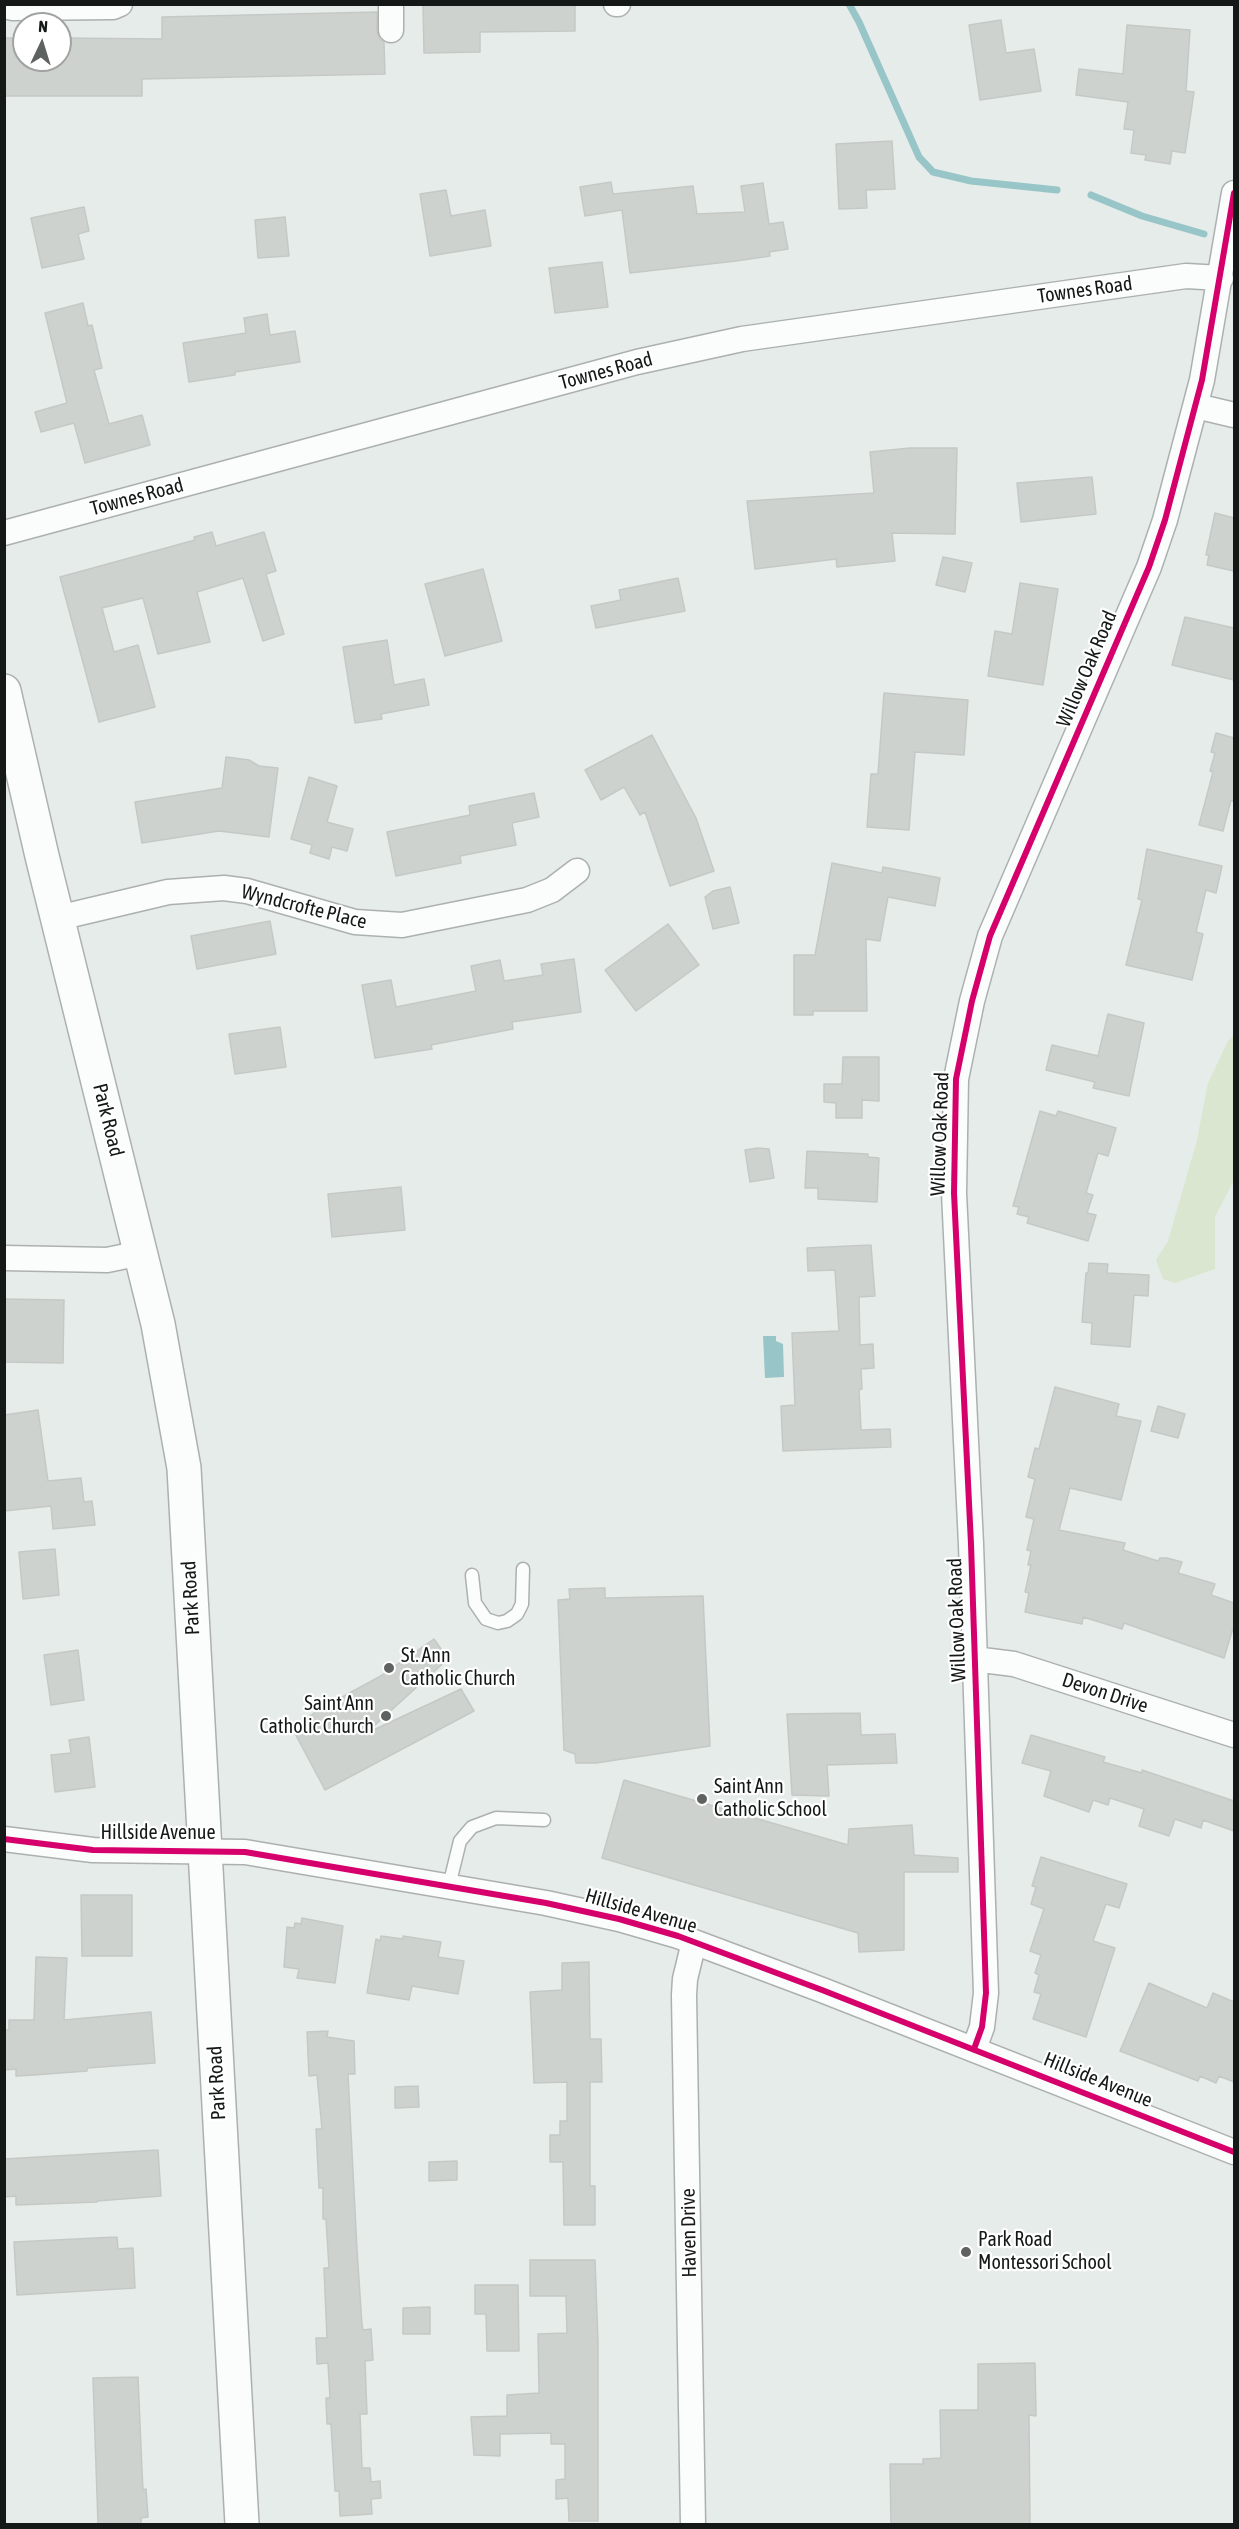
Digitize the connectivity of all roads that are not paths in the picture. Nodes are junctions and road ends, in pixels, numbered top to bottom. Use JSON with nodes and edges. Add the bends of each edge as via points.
{"nodes":[{"id":1,"x":120,"y":4,"type":"edge"},
{"id":2,"x":391,"y":4,"type":"edge"},
{"id":3,"x":4,"y":6,"type":"edge"},
{"id":4,"x":391,"y":30,"type":"dead end"},
{"id":5,"x":1234,"y":198,"type":"edge"},
{"id":6,"x":1221,"y":278,"type":"junction"},
{"id":7,"x":1196,"y":406,"type":"junction"},
{"id":8,"x":1234,"y":415,"type":"edge"},
{"id":9,"x":4,"y":533,"type":"edge"},
{"id":10,"x":4,"y":691,"type":"edge"},
{"id":11,"x":578,"y":871,"type":"dead end"},
{"id":12,"x":58,"y":918,"type":"junction"},
{"id":13,"x":141,"y":1253,"type":"junction"},
{"id":14,"x":4,"y":1258,"type":"edge"},
{"id":15,"x":523,"y":1569,"type":"dead end"},
{"id":16,"x":472,"y":1575,"type":"dead end"},
{"id":17,"x":974,"y":1659,"type":"junction"},
{"id":18,"x":1234,"y":1735,"type":"edge"},
{"id":19,"x":544,"y":1820,"type":"dead end"},
{"id":20,"x":4,"y":1839,"type":"edge"},
{"id":21,"x":204,"y":1850,"type":"junction"},
{"id":22,"x":449,"y":1886,"type":"junction"},
{"id":23,"x":694,"y":1942,"type":"junction"},
{"id":24,"x":974,"y":2049,"type":"junction"},
{"id":25,"x":1234,"y":2152,"type":"edge"},
{"id":26,"x":242,"y":2524,"type":"edge"},
{"id":27,"x":693,"y":2524,"type":"edge"}],
"edges":[{"from":1,"to":3,"type":"street"},
{"from":2,"to":4,"type":"street"},
{"from":5,"to":6,"type":"street","name":"Willow Oak Road"},
{"from":6,"to":7,"type":"street","name":"Willow Oak Road"},
{"from":6,"to":9,"type":"street","name":"Townes Road","via":[[1186,276],[742,339],[637,362]]},
{"from":7,"to":8,"type":"street"},
{"from":7,"to":17,"type":"street","name":"Willow Oak Road","via":[[1154,554],[990,936],[959,1059],[954,1096],[953,1176]]},
{"from":10,"to":12,"type":"main road","name":"Park Road"},
{"from":11,"to":12,"type":"street","name":"Wyndcrofte Place","via":[[552,890],[527,900],[402,925],[355,922],[224,888],[168,892]]},
{"from":12,"to":13,"type":"main road","name":"Park Road"},
{"from":13,"to":14,"type":"street","via":[[107,1260]]},
{"from":13,"to":21,"type":"main road","name":"Park Road","via":[[184,1468]]},
{"from":15,"to":16,"type":"lane","via":[[522,1604],[517,1614],[498,1623],[486,1619],[475,1603]]},
{"from":17,"to":18,"type":"street","name":"Devon Drive","via":[[1014,1664]]},
{"from":17,"to":24,"type":"street","name":"Willow Oak Road","via":[[986,1993],[982,2026]]},
{"from":19,"to":22,"type":"lane","via":[[496,1818],[472,1827],[460,1841]]},
{"from":20,"to":21,"type":"street","name":"Hillside Avenue","via":[[93,1850]]},
{"from":21,"to":22,"type":"street","name":"Hillside Avenue","via":[[245,1852]]},
{"from":21,"to":26,"type":"main road","name":"Park Road"},
{"from":22,"to":23,"type":"street","name":"Hillside Avenue","via":[[608,1916]]},
{"from":23,"to":24,"type":"street","name":"Hillside Avenue"},
{"from":23,"to":27,"type":"street","name":"Haven Drive","via":[[684,1995]]},
{"from":24,"to":25,"type":"street","name":"Hillside Avenue"}]}
